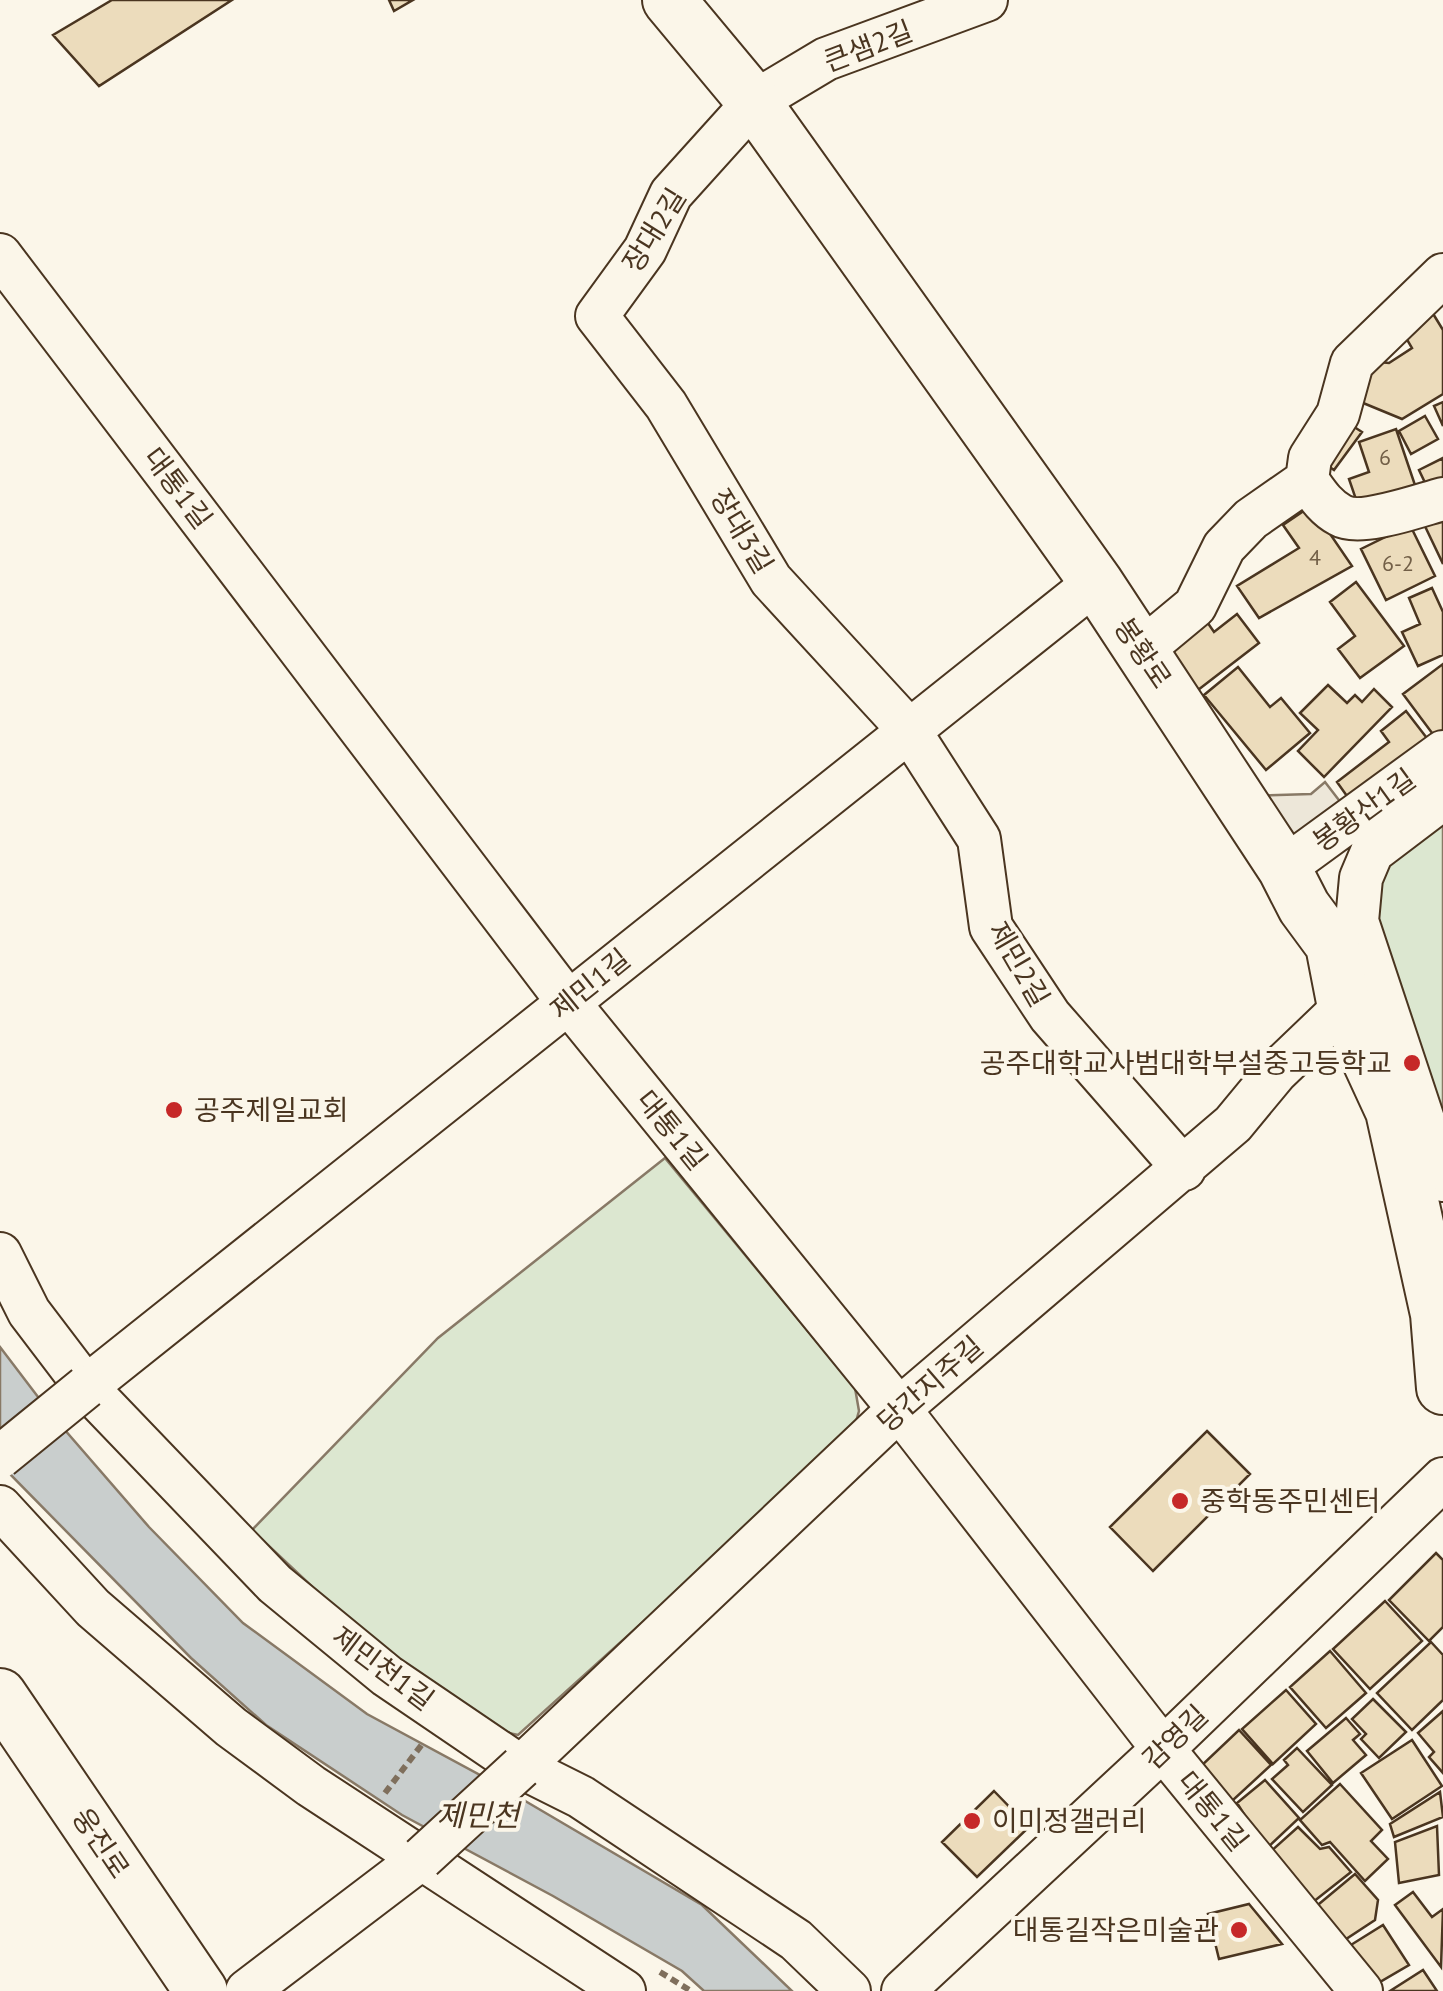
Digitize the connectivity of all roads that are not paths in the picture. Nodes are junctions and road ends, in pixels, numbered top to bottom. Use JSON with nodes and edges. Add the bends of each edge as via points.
{"nodes":[{"id":1,"x":669,"y":0,"type":"edge"},
{"id":2,"x":986,"y":0,"type":"edge"},
{"id":3,"x":754,"y":102,"type":"junction"},
{"id":4,"x":0,"y":255,"type":"edge"},
{"id":5,"x":1443,"y":275,"type":"edge"},
{"id":6,"x":597,"y":316,"type":"joint"},
{"id":7,"x":1307,"y":480,"type":"junction"},
{"id":8,"x":1443,"y":499,"type":"edge"},
{"id":9,"x":1096,"y":582,"type":"junction"},
{"id":10,"x":1142,"y":650,"type":"junction"},
{"id":11,"x":909,"y":730,"type":"junction"},
{"id":12,"x":1443,"y":752,"type":"edge"},
{"id":13,"x":1443,"y":798,"type":"edge"},
{"id":14,"x":1284,"y":868,"type":"junction"},
{"id":15,"x":568,"y":1002,"type":"junction"},
{"id":16,"x":1344,"y":1007,"type":"junction"},
{"id":17,"x":1184,"y":1169,"type":"junction"},
{"id":18,"x":1443,"y":1180,"type":"edge"},
{"id":19,"x":0,"y":1254,"type":"edge"},
{"id":20,"x":86,"y":1387,"type":"junction"},
{"id":21,"x":1443,"y":1388,"type":"edge"},
{"id":22,"x":898,"y":1409,"type":"junction"},
{"id":23,"x":0,"y":1456,"type":"edge"},
{"id":24,"x":1443,"y":1479,"type":"edge"},
{"id":25,"x":0,"y":1507,"type":"edge"},
{"id":26,"x":0,"y":1694,"type":"edge"},
{"id":27,"x":1163,"y":1749,"type":"junction"},
{"id":28,"x":521,"y":1766,"type":"junction"},
{"id":29,"x":422,"y":1858,"type":"junction"},
{"id":30,"x":202,"y":1991,"type":"edge"},
{"id":31,"x":247,"y":1991,"type":"edge"},
{"id":32,"x":624,"y":1991,"type":"edge"},
{"id":33,"x":850,"y":1991,"type":"edge"},
{"id":34,"x":903,"y":1991,"type":"edge"},
{"id":35,"x":1361,"y":1991,"type":"edge"}],
"edges":[{"from":1,"to":3,"type":"main road","name":"봉황로"},
{"from":2,"to":3,"type":"street","name":"큰샘2길","via":[[826,59]]},
{"from":3,"to":6,"type":"street","name":"장대2길","via":[[671,194],[644,250]]},
{"from":3,"to":9,"type":"main road","name":"봉황로"},
{"from":4,"to":15,"type":"street","name":"대통1길"},
{"from":5,"to":7,"type":"street","via":[[1352,363],[1338,414],[1310,458]]},
{"from":6,"to":11,"type":"street","name":"장대3길","via":[[666,405],[772,580]]},
{"from":7,"to":8,"type":"street","via":[[1344,518]]},
{"from":7,"to":10,"type":"street","via":[[1250,518],[1224,547],[1195,606]]},
{"from":9,"to":10,"type":"main road","name":"봉황로"},
{"from":9,"to":11,"type":"street","name":"제민1길"},
{"from":10,"to":14,"type":"main road","name":"봉황로"},
{"from":11,"to":15,"type":"street","name":"제민1길"},
{"from":11,"to":17,"type":"street","name":"제민2길","via":[[979,839],[991,927],[1050,1016]]},
{"from":12,"to":14,"type":"street","name":"봉황산1길"},
{"from":13,"to":18,"type":"street","via":[[1372,852],[1361,878],[1357,921]]},
{"from":14,"to":16,"type":"main road","name":"봉황로","via":[[1332,946]]},
{"from":15,"to":20,"type":"street","name":"제민1길"},
{"from":15,"to":22,"type":"street","name":"대통1길"},
{"from":16,"to":17,"type":"street","name":"당간지주길"},
{"from":16,"to":21,"type":"main road","name":"봉황로","via":[[1392,1111],[1437,1314]]},
{"from":17,"to":22,"type":"street","name":"당간지주길"},
{"from":19,"to":20,"type":"street","name":"제민천1길","via":[[29,1312]]},
{"from":20,"to":23,"type":"street","name":"제민1길","bridge":true},
{"from":20,"to":28,"type":"street","name":"제민천1길","via":[[276,1584],[387,1676]]},
{"from":22,"to":27,"type":"street","name":"대통1길"},
{"from":22,"to":28,"type":"street","name":"당간지주길"},
{"from":24,"to":27,"type":"street","name":"감영길"},
{"from":25,"to":29,"type":"street","via":[[94,1608],[231,1726]]},
{"from":26,"to":30,"type":"main road","name":"웅진로"},
{"from":27,"to":34,"type":"street","name":"감영길"},
{"from":27,"to":35,"type":"street","name":"대통1길"},
{"from":28,"to":29,"type":"street","name":"당간지주길","bridge":true},
{"from":28,"to":33,"type":"street","name":"제민천1길","via":[[580,1797],[796,1940]]},
{"from":29,"to":31,"type":"street","name":"당간지주길"},
{"from":29,"to":32,"type":"street"}]}
